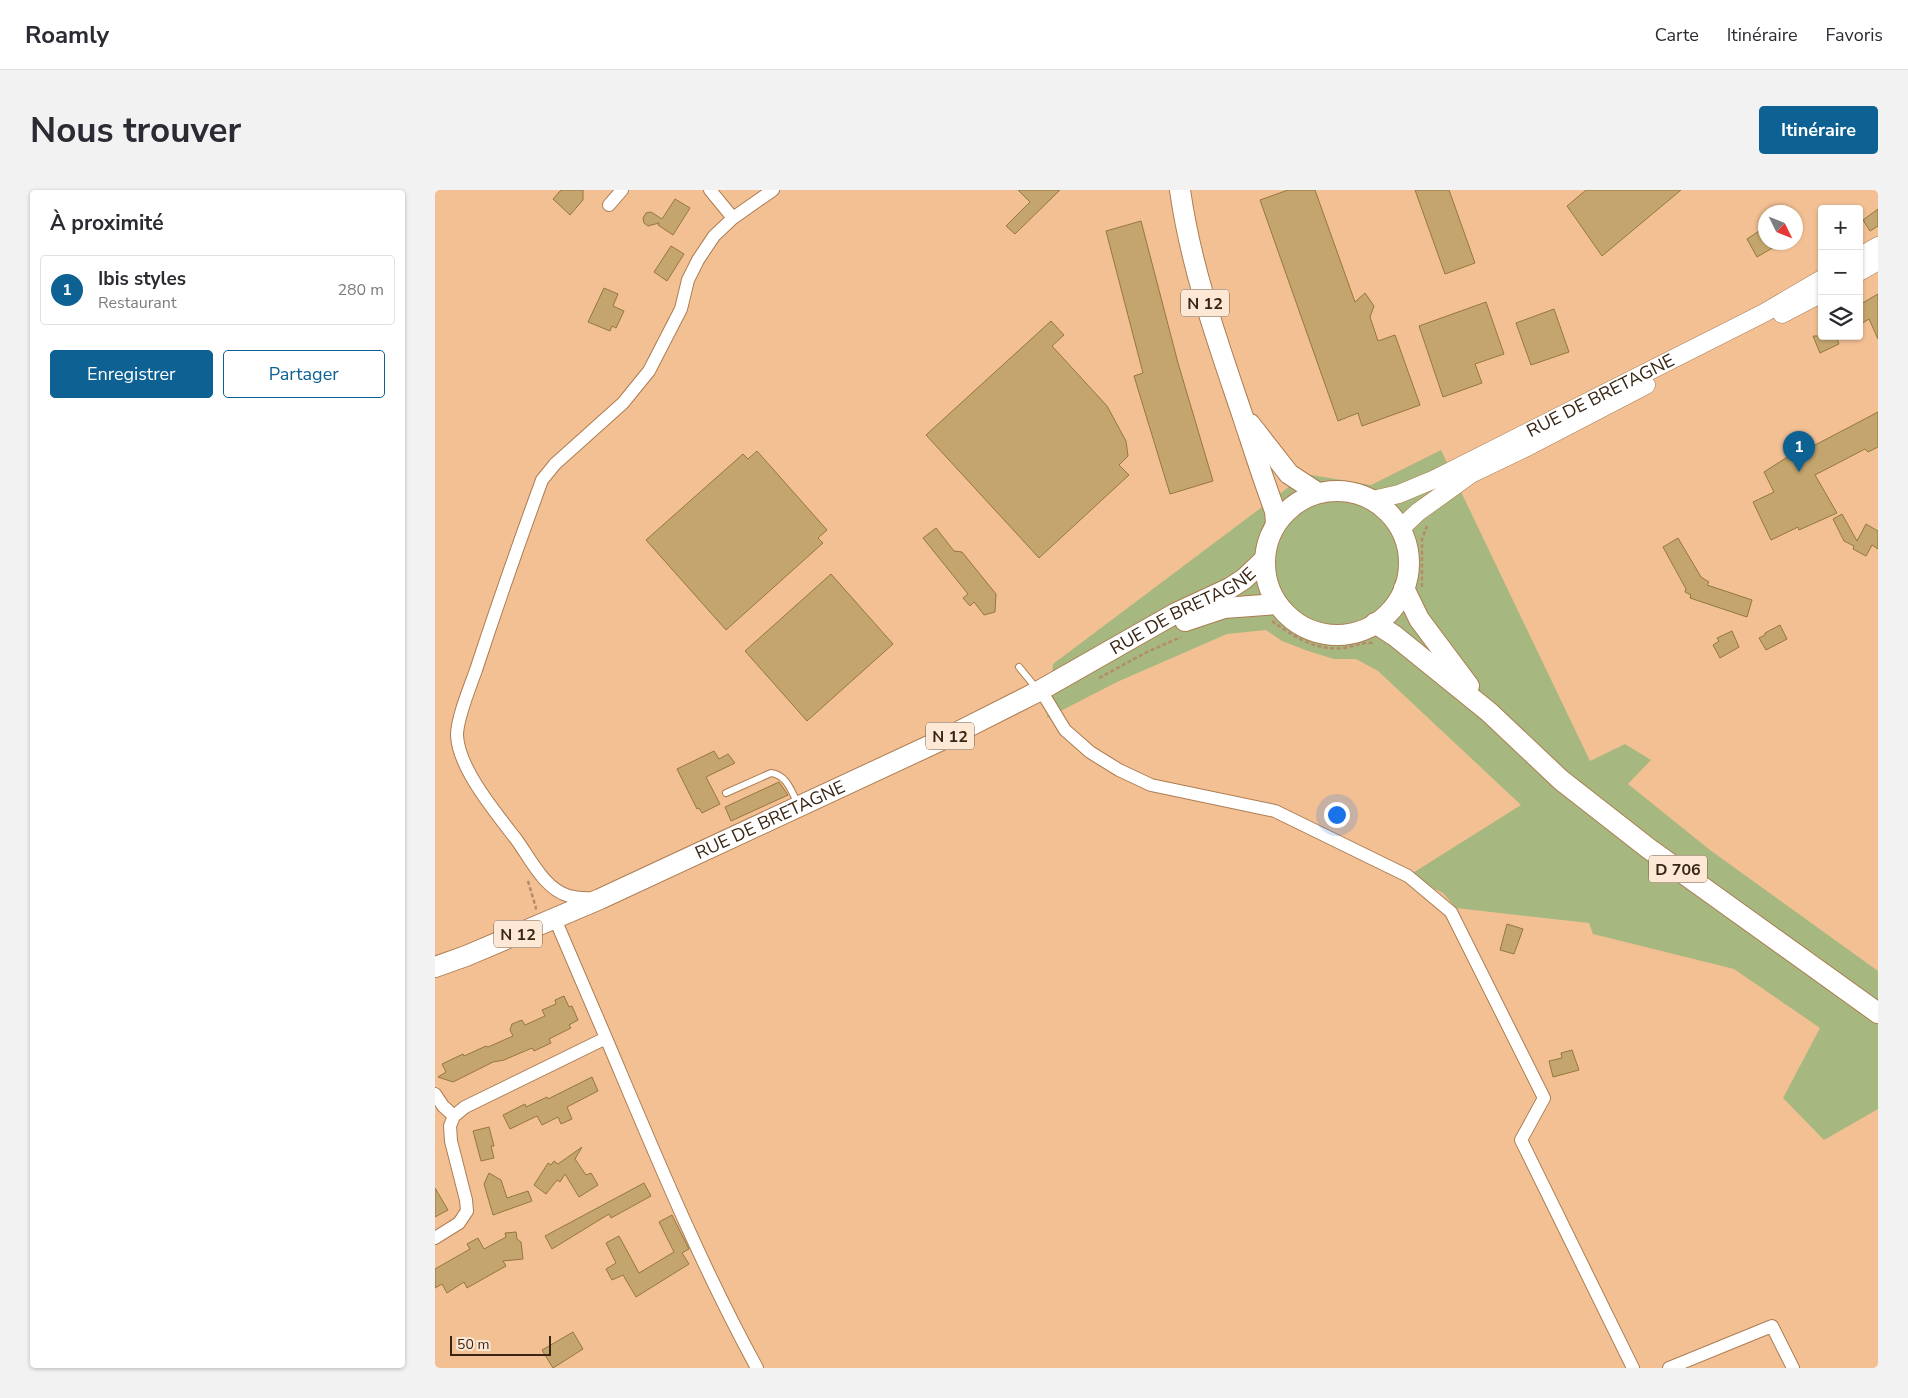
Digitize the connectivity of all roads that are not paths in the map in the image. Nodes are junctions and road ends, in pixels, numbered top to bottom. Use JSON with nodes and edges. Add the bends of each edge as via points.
{"nodes":[{"id":1,"x":622,"y":190,"type":"edge"},
{"id":2,"x":709,"y":190,"type":"edge"},
{"id":3,"x":773,"y":190,"type":"edge"},
{"id":4,"x":1180,"y":190,"type":"edge"},
{"id":5,"x":609,"y":205,"type":"dead end"},
{"id":6,"x":733,"y":218,"type":"junction"},
{"id":7,"x":1818,"y":281,"type":"edge"},
{"id":8,"x":1818,"y":295,"type":"edge"},
{"id":9,"x":1242,"y":414,"type":"junction"},
{"id":10,"x":1319,"y":493,"type":"junction"},
{"id":11,"x":1373,"y":500,"type":"junction"},
{"id":12,"x":1276,"y":523,"type":"junction"},
{"id":13,"x":1400,"y":528,"type":"junction"},
{"id":14,"x":1265,"y":559,"type":"junction"},
{"id":15,"x":1413,"y":591,"type":"junction"},
{"id":16,"x":1272,"y":610,"type":"junction"},
{"id":17,"x":1375,"y":623,"type":"junction"},
{"id":18,"x":1019,"y":667,"type":"dead end"},
{"id":19,"x":1098,"y":668,"type":"junction"},
{"id":20,"x":1039,"y":691,"type":"junction"},
{"id":21,"x":1489,"y":712,"type":"junction"},
{"id":22,"x":726,"y":793,"type":"dead end"},
{"id":23,"x":799,"y":807,"type":"junction"},
{"id":24,"x":600,"y":899,"type":"junction"},
{"id":25,"x":555,"y":918,"type":"junction"},
{"id":26,"x":435,"y":967,"type":"edge"},
{"id":27,"x":1878,"y":1013,"type":"edge"},
{"id":28,"x":606,"y":1038,"type":"junction"},
{"id":29,"x":435,"y":1094,"type":"edge"},
{"id":30,"x":454,"y":1116,"type":"junction"},
{"id":31,"x":435,"y":1238,"type":"edge"},
{"id":32,"x":757,"y":1368,"type":"edge"},
{"id":33,"x":1633,"y":1368,"type":"edge"},
{"id":34,"x":1669,"y":1368,"type":"edge"},
{"id":35,"x":1793,"y":1368,"type":"edge"}],
"edges":[{"from":1,"to":5,"type":"street"},
{"from":2,"to":6,"type":"street"},
{"from":3,"to":6,"type":"street"},
{"from":4,"to":9,"type":"main road","number":"N 12","via":[[1197,278]]},
{"from":6,"to":24,"type":"street","via":[[714,236],[698,260],[681,309],[649,371],[623,403],[555,464],[542,480],[494,614],[457,734],[461,754],[482,794],[533,866],[547,882],[568,896]]},
{"from":7,"to":11,"type":"main road","name":"RUE DE BRETAGNE","via":[[1764,313],[1435,479],[1399,494]]},
{"from":8,"to":13,"type":"main road","name":"RUE DE BRETAGNE","via":[[1471,474]]},
{"from":9,"to":10,"type":"main road","number":"N 12","via":[[1289,474]]},
{"from":9,"to":12,"type":"main road","number":"N 12"},
{"from":10,"to":11,"type":"main road","via":[[1347,491]]},
{"from":10,"to":12,"type":"main road","via":[[1302,499]]},
{"from":11,"to":13,"type":"main road"},
{"from":12,"to":14,"type":"main road"},
{"from":13,"to":15,"type":"main road","via":[[1407,548]]},
{"from":14,"to":16,"type":"main road"},
{"from":14,"to":19,"type":"main road","name":"RUE DE BRETAGNE","number":"N 12","via":[[1244,579],[1176,613]]},
{"from":15,"to":17,"type":"main road"},
{"from":15,"to":21,"type":"main road","number":"D 706","via":[[1419,618]]},
{"from":16,"to":17,"type":"main road","via":[[1310,630],[1330,634],[1351,633]]},
{"from":16,"to":19,"type":"main road","name":"RUE DE BRETAGNE","number":"N 12","via":[[1225,608],[1158,630]]},
{"from":17,"to":21,"type":"main road","number":"D 706"},
{"from":18,"to":20,"type":"lane"},
{"from":19,"to":20,"type":"main road","name":"RUE DE BRETAGNE","number":"N 12"},
{"from":20,"to":23,"type":"main road","name":"RUE DE BRETAGNE","number":"N 12"},
{"from":20,"to":33,"type":"street","via":[[1065,730],[1090,752],[1119,770],[1151,785],[1275,811],[1408,876],[1451,912],[1544,1098],[1521,1140]]},
{"from":21,"to":27,"type":"main road","number":"D 706","via":[[1561,780],[1648,848]]},
{"from":22,"to":23,"type":"lane","via":[[771,773],[779,774]]},
{"from":23,"to":24,"type":"main road","name":"RUE DE BRETAGNE","number":"N 12"},
{"from":24,"to":25,"type":"main road","name":"RUE DE BRETAGNE","number":"N 12"},
{"from":25,"to":26,"type":"main road","name":"RUE DE BRETAGNE","number":"N 12"},
{"from":25,"to":28,"type":"street"},
{"from":28,"to":30,"type":"street","via":[[465,1107]]},
{"from":28,"to":32,"type":"street","via":[[670,1188]]},
{"from":29,"to":30,"type":"street"},
{"from":30,"to":31,"type":"street","via":[[450,1126],[451,1141],[467,1211],[459,1223]]},
{"from":34,"to":35,"type":"street","via":[[1772,1326]]}]}
